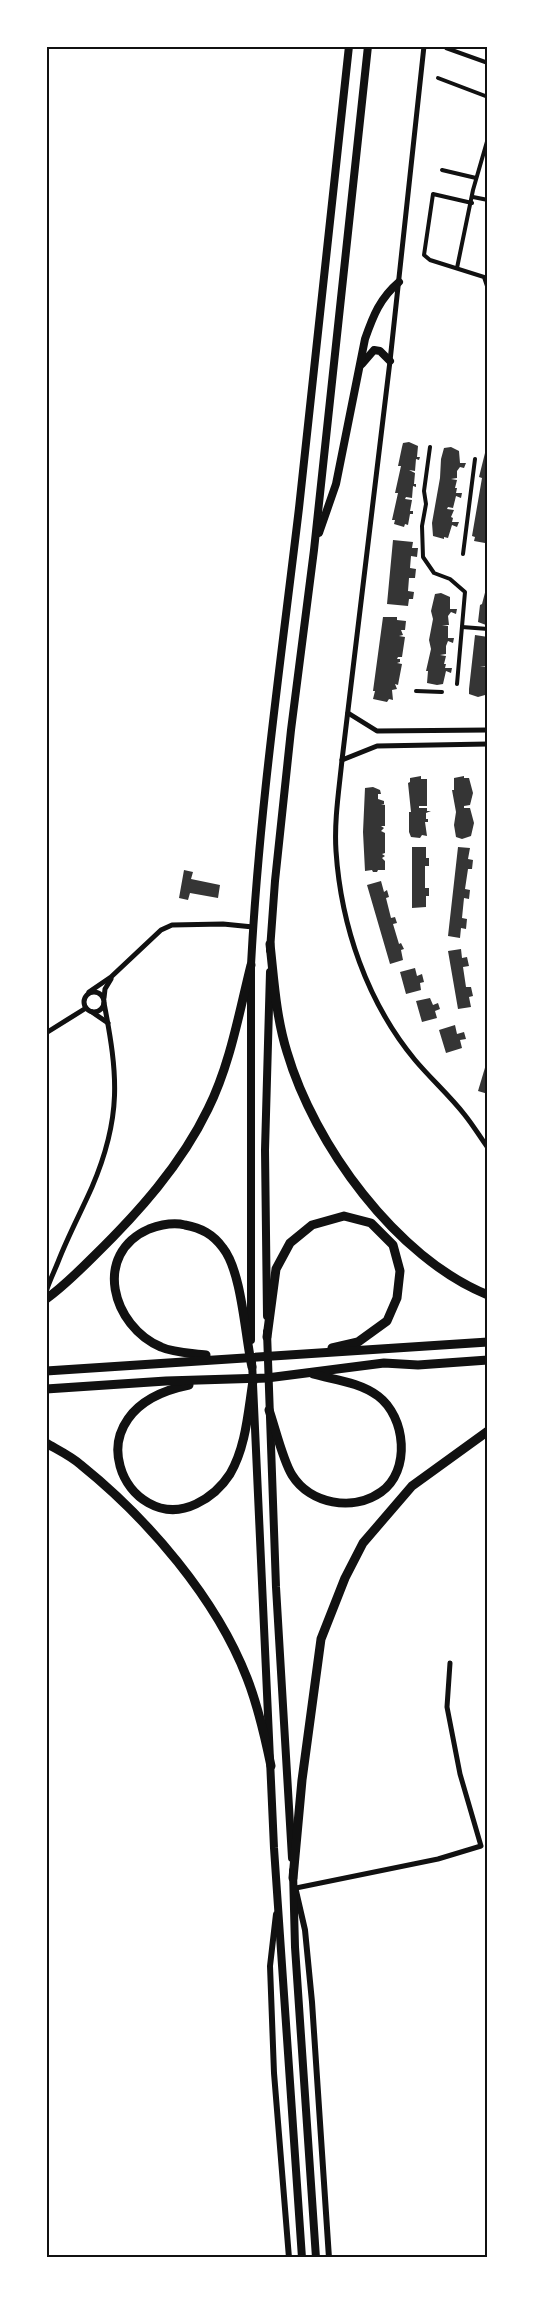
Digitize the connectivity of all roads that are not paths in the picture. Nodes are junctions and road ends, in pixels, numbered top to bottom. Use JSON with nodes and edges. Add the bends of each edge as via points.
{"nodes":[{"id":1,"x":349,"y":46,"type":"edge"},
{"id":2,"x":368,"y":46,"type":"edge"},
{"id":3,"x":424,"y":46,"type":"edge"},
{"id":4,"x":446,"y":48,"type":"edge"},
{"id":5,"x":488,"y":56,"type":"edge"},
{"id":6,"x":487,"y":63,"type":"edge"},
{"id":7,"x":438,"y":78,"type":"dead end"},
{"id":8,"x":488,"y":98,"type":"edge"},
{"id":9,"x":488,"y":138,"type":"edge"},
{"id":10,"x":442,"y":170,"type":"dead end"},
{"id":11,"x":476,"y":178,"type":"junction"},
{"id":12,"x":473,"y":197,"type":"junction"},
{"id":13,"x":488,"y":200,"type":"edge"},
{"id":14,"x":472,"y":202,"type":"junction"},
{"id":15,"x":457,"y":268,"type":"junction"},
{"id":16,"x":399,"y":282,"type":"junction"},
{"id":17,"x":488,"y":289,"type":"edge"},
{"id":18,"x":390,"y":361,"type":"junction"},
{"id":19,"x":359,"y":369,"type":"junction"},
{"id":20,"x":430,"y":447,"type":"dead end"},
{"id":21,"x":475,"y":459,"type":"dead end"},
{"id":22,"x":314,"y":550,"type":"junction"},
{"id":23,"x":463,"y":554,"type":"dead end"},
{"id":24,"x":462,"y":627,"type":"junction"},
{"id":25,"x":488,"y":629,"type":"edge"},
{"id":26,"x":457,"y":684,"type":"dead end"},
{"id":27,"x":416,"y":691,"type":"dead end"},
{"id":28,"x":442,"y":692,"type":"dead end"},
{"id":29,"x":348,"y":713,"type":"junction"},
{"id":30,"x":488,"y":730,"type":"edge"},
{"id":31,"x":488,"y":744,"type":"edge"},
{"id":32,"x":342,"y":760,"type":"junction"},
{"id":33,"x":253,"y":927,"type":"junction"},
{"id":34,"x":270,"y":944,"type":"junction"},
{"id":35,"x":251,"y":965,"type":"junction"},
{"id":36,"x":111,"y":977,"type":"junction"},
{"id":37,"x":89,"y":992,"type":"junction"},
{"id":38,"x":104,"y":1001,"type":"junction"},
{"id":39,"x":88,"y":1010,"type":"junction"},
{"id":40,"x":108,"y":1023,"type":"junction"},
{"id":41,"x":46,"y":1033,"type":"edge"},
{"id":42,"x":488,"y":1148,"type":"edge"},
{"id":43,"x":488,"y":1295,"type":"edge"},
{"id":44,"x":47,"y":1296,"type":"edge"},
{"id":45,"x":267,"y":1337,"type":"junction"},
{"id":46,"x":488,"y":1342,"type":"edge"},
{"id":47,"x":307,"y":1354,"type":"junction"},
{"id":48,"x":211,"y":1357,"type":"junction"},
{"id":49,"x":488,"y":1360,"type":"edge"},
{"id":50,"x":252,"y":1367,"type":"junction"},
{"id":51,"x":46,"y":1371,"type":"edge"},
{"id":52,"x":308,"y":1373,"type":"junction"},
{"id":53,"x":212,"y":1380,"type":"junction"},
{"id":54,"x":253,"y":1382,"type":"junction"},
{"id":55,"x":46,"y":1389,"type":"edge"},
{"id":56,"x":269,"y":1410,"type":"junction"},
{"id":57,"x":488,"y":1431,"type":"edge"},
{"id":58,"x":46,"y":1443,"type":"edge"},
{"id":59,"x":450,"y":1663,"type":"dead end"},
{"id":60,"x":271,"y":1766,"type":"junction"},
{"id":61,"x":293,"y":1878,"type":"junction"},
{"id":62,"x":296,"y":1888,"type":"junction"},
{"id":63,"x":278,"y":1893,"type":"junction"},
{"id":64,"x":289,"y":2258,"type":"edge"},
{"id":65,"x":302,"y":2258,"type":"edge"},
{"id":66,"x":316,"y":2258,"type":"edge"},
{"id":67,"x":329,"y":2258,"type":"edge"}],
"edges":[{"from":1,"to":33,"type":"highway"},
{"from":2,"to":22,"type":"highway"},
{"from":3,"to":16,"type":"street"},
{"from":4,"to":6,"type":"street"},
{"from":5,"to":6,"type":"street"},
{"from":7,"to":8,"type":"street"},
{"from":9,"to":11,"type":"street"},
{"from":10,"to":11,"type":"street"},
{"from":11,"to":12,"type":"street"},
{"from":12,"to":13,"type":"street"},
{"from":12,"to":14,"type":"street"},
{"from":14,"to":15,"type":"street"},
{"from":14,"to":15,"type":"street","via":[[433,194],[424,255]]},
{"from":15,"to":17,"type":"street","via":[[483,277]]},
{"from":16,"to":18,"type":"street"},
{"from":16,"to":19,"type":"highway","via":[[385,294],[373,315]]},
{"from":18,"to":19,"type":"highway","via":[[374,350]]},
{"from":18,"to":29,"type":"street"},
{"from":19,"to":22,"type":"highway","via":[[336,484]]},
{"from":20,"to":24,"type":"street","via":[[424,491],[423,557],[434,573],[450,579],[465,592]]},
{"from":21,"to":23,"type":"street"},
{"from":22,"to":34,"type":"highway","via":[[288,753]]},
{"from":24,"to":25,"type":"street"},
{"from":24,"to":26,"type":"street"},
{"from":27,"to":28,"type":"street"},
{"from":29,"to":30,"type":"street","via":[[377,731]]},
{"from":29,"to":32,"type":"street"},
{"from":31,"to":32,"type":"street","via":[[377,746]]},
{"from":32,"to":42,"type":"street","via":[[336,849],[340,888],[347,926],[367,982],[388,1022],[415,1060],[465,1115]]},
{"from":33,"to":35,"type":"highway"},
{"from":33,"to":36,"type":"street","via":[[172,925],[161,930]]},
{"from":34,"to":43,"type":"highway","via":[[277,1012],[287,1052],[300,1088],[345,1170],[377,1211],[417,1250],[454,1278]]},
{"from":34,"to":45,"type":"highway","via":[[265,1150]]},
{"from":35,"to":44,"type":"highway","via":[[222,1071],[209,1108],[190,1141],[121,1230]]},
{"from":35,"to":50,"type":"highway"},
{"from":36,"to":37,"type":"street"},
{"from":36,"to":38,"type":"street"},
{"from":37,"to":38,"type":"street","via":[[98,992]]},
{"from":37,"to":39,"type":"street","via":[[84,1000]]},
{"from":38,"to":39,"type":"street","via":[[100,1010]]},
{"from":38,"to":40,"type":"street"},
{"from":39,"to":40,"type":"street"},
{"from":39,"to":41,"type":"street"},
{"from":40,"to":44,"type":"street","via":[[115,1113],[105,1151]]},
{"from":45,"to":47,"type":"highway","via":[[276,1269],[290,1243],[312,1225],[344,1216],[371,1223],[393,1245],[400,1272],[397,1298],[387,1321],[358,1342]]},
{"from":45,"to":56,"type":"highway"},
{"from":46,"to":47,"type":"highway"},
{"from":47,"to":48,"type":"highway"},
{"from":48,"to":50,"type":"highway","via":[[162,1347],[141,1335],[119,1309],[114,1277],[127,1245],[139,1234],[156,1226],[178,1223],[208,1232],[224,1248],[242,1302]]},
{"from":48,"to":51,"type":"highway"},
{"from":49,"to":52,"type":"highway","via":[[384,1363]]},
{"from":50,"to":54,"type":"highway"},
{"from":52,"to":53,"type":"highway"},
{"from":52,"to":56,"type":"highway","via":[[357,1385],[379,1397],[394,1415],[401,1436],[401,1460],[381,1492],[346,1504],[323,1500],[306,1491],[291,1475]]},
{"from":53,"to":54,"type":"highway","via":[[159,1395],[142,1403],[126,1419],[117,1444],[121,1473],[138,1497],[158,1507],[178,1510],[204,1500],[220,1488],[240,1451]]},
{"from":53,"to":55,"type":"highway"},
{"from":54,"to":60,"type":"highway"},
{"from":56,"to":61,"type":"highway"},
{"from":57,"to":61,"type":"highway","via":[[412,1486],[363,1543],[345,1578],[321,1639]]},
{"from":58,"to":60,"type":"highway","via":[[80,1463],[116,1496],[187,1575],[225,1631],[248,1678]]},
{"from":59,"to":62,"type":"street","via":[[447,1707],[460,1774],[481,1846],[438,1859]]},
{"from":60,"to":63,"type":"highway"},
{"from":61,"to":62,"type":"street"},
{"from":61,"to":66,"type":"highway"},
{"from":62,"to":67,"type":"street","via":[[310,1981]]},
{"from":63,"to":64,"type":"street","via":[[270,1966]]},
{"from":63,"to":65,"type":"highway"}]}
